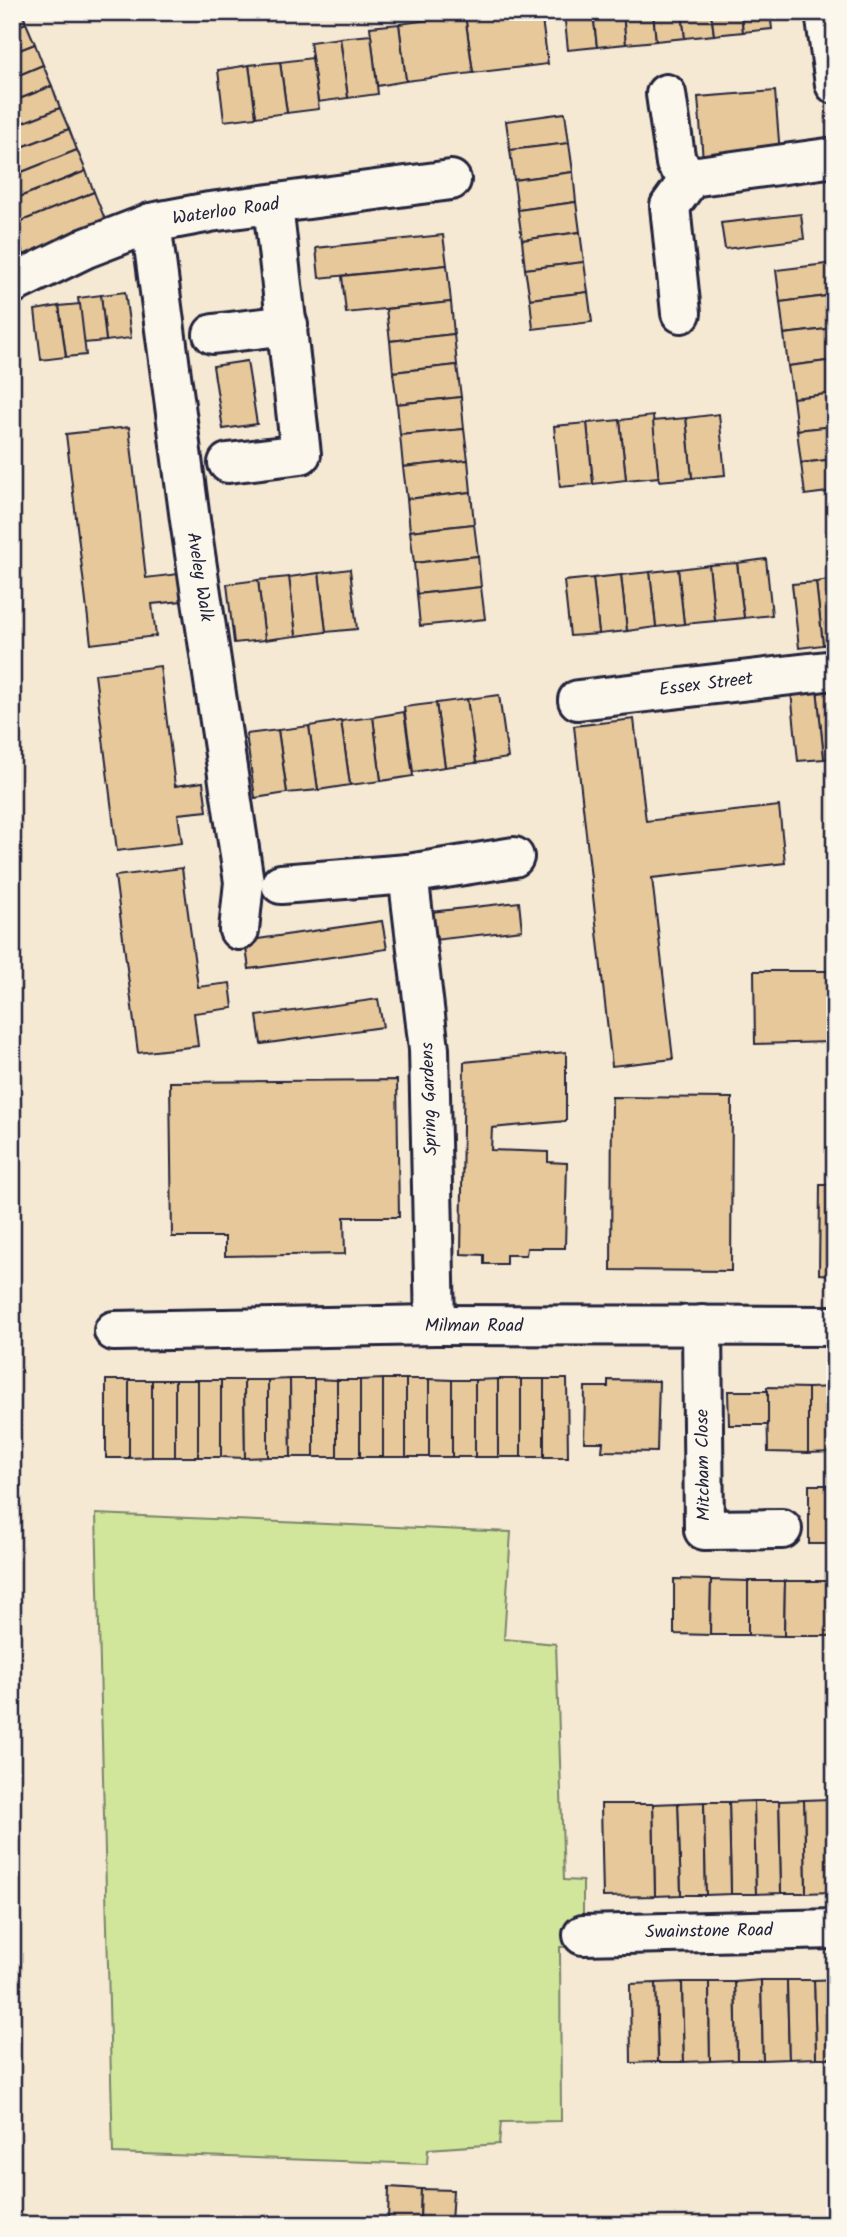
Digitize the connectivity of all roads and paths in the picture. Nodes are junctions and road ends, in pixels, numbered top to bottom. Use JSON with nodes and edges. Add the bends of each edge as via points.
{"nodes":[{"id":1,"x":666,"y":94,"type":"dead end"},
{"id":2,"x":835,"y":157,"type":"edge"},
{"id":3,"x":691,"y":177,"type":"junction"},
{"id":4,"x":451,"y":180,"type":"dead end"},
{"id":5,"x":273,"y":205,"type":"junction"},
{"id":6,"x":151,"y":223,"type":"junction"},
{"id":7,"x":12,"y":284,"type":"edge"},
{"id":8,"x":681,"y":313,"type":"dead end"},
{"id":9,"x":288,"y":325,"type":"junction"},
{"id":10,"x":213,"y":334,"type":"dead end"},
{"id":11,"x":228,"y":463,"type":"dead end"},
{"id":12,"x":835,"y":670,"type":"edge"},
{"id":13,"x":578,"y":700,"type":"dead end"},
{"id":14,"x":514,"y":857,"type":"dead end"},
{"id":15,"x":408,"y":874,"type":"junction"},
{"id":16,"x":281,"y":884,"type":"dead end"},
{"id":17,"x":239,"y":930,"type":"dead end"},
{"id":18,"x":435,"y":1325,"type":"junction"},
{"id":19,"x":702,"y":1325,"type":"junction"},
{"id":20,"x":835,"y":1326,"type":"edge"},
{"id":21,"x":114,"y":1331,"type":"dead end"},
{"id":22,"x":782,"y":1529,"type":"dead end"},
{"id":23,"x":835,"y":1928,"type":"edge"},
{"id":24,"x":583,"y":1935,"type":"dead end"}],
"edges":[{"from":1,"to":3,"type":"street","via":[[676,163]]},
{"from":2,"to":3,"type":"street"},
{"from":3,"to":8,"type":"street","via":[[670,206]]},
{"from":4,"to":5,"type":"street","name":"Waterloo Road"},
{"from":5,"to":6,"type":"street","name":"Waterloo Road"},
{"from":5,"to":9,"type":"street"},
{"from":6,"to":7,"type":"street","name":"Waterloo Road"},
{"from":6,"to":17,"type":"street","name":"Aveley Walk","via":[[244,882]]},
{"from":9,"to":10,"type":"street"},
{"from":9,"to":11,"type":"street","via":[[301,454]]},
{"from":12,"to":13,"type":"street","name":"Essex Street"},
{"from":14,"to":15,"type":"street"},
{"from":15,"to":16,"type":"street"},
{"from":15,"to":18,"type":"street","name":"Spring Gardens","via":[[429,1049]]},
{"from":18,"to":19,"type":"street","name":"Milman Road"},
{"from":18,"to":21,"type":"street","name":"Milman Road"},
{"from":19,"to":20,"type":"street","name":"Milman Road"},
{"from":19,"to":22,"type":"street","name":"Mitcham Close","via":[[704,1530]]},
{"from":23,"to":24,"type":"street","name":"Swainstone Road"}]}
